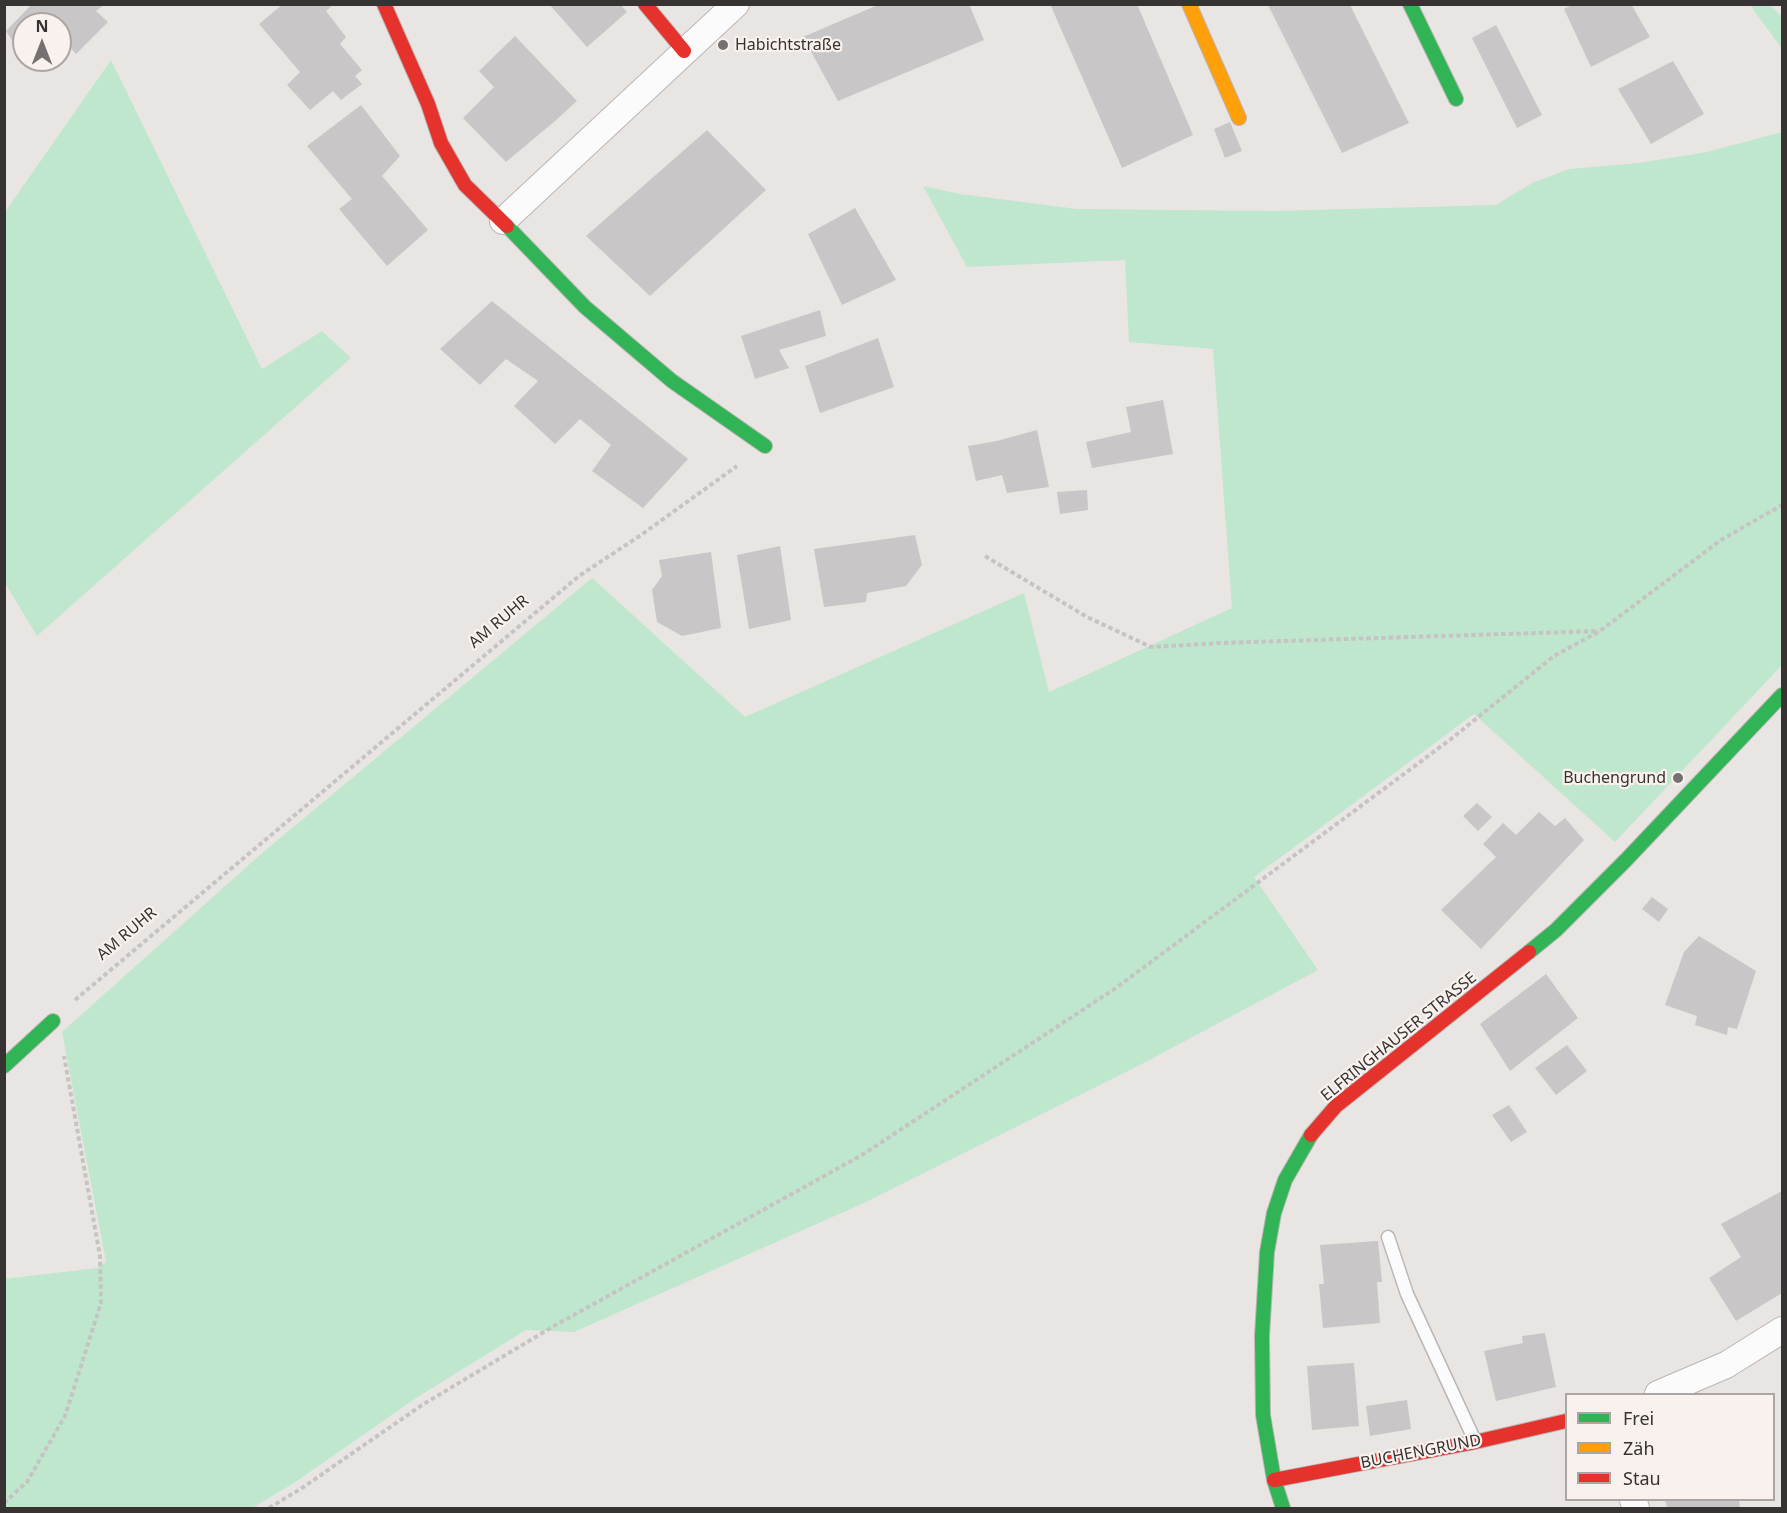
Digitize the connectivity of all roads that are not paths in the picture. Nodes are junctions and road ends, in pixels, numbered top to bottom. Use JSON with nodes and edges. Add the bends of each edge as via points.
{"nodes":[{"id":1,"x":384,"y":4,"type":"edge"},
{"id":2,"x":645,"y":4,"type":"edge"},
{"id":3,"x":735,"y":4,"type":"edge"},
{"id":4,"x":1189,"y":4,"type":"edge"},
{"id":5,"x":1410,"y":4,"type":"edge"},
{"id":6,"x":684,"y":51,"type":"junction"},
{"id":7,"x":1456,"y":99,"type":"dead end"},
{"id":8,"x":1239,"y":118,"type":"dead end"},
{"id":9,"x":503,"y":220,"type":"junction"},
{"id":10,"x":765,"y":446,"type":"road end"},
{"id":11,"x":1782,"y":695,"type":"edge"},
{"id":12,"x":53,"y":1021,"type":"road end"},
{"id":13,"x":4,"y":1066,"type":"edge"},
{"id":14,"x":1388,"y":1237,"type":"dead end"},
{"id":15,"x":1782,"y":1330,"type":"edge"},
{"id":16,"x":1663,"y":1393,"type":"edge"},
{"id":17,"x":1565,"y":1421,"type":"edge"},
{"id":18,"x":1475,"y":1442,"type":"junction"},
{"id":19,"x":1274,"y":1480,"type":"junction"},
{"id":20,"x":1283,"y":1509,"type":"edge"}],
"edges":[{"from":1,"to":9,"type":"street","via":[[441,143],[465,185]]},
{"from":2,"to":6,"type":"street"},
{"from":3,"to":6,"type":"street"},
{"from":4,"to":8,"type":"street"},
{"from":5,"to":7,"type":"street"},
{"from":6,"to":9,"type":"street"},
{"from":9,"to":10,"type":"street","via":[[593,314],[672,381]]},
{"from":11,"to":19,"type":"street","name":"ELFRINGHAUSER STRASSE","via":[[1556,930],[1336,1106],[1309,1137],[1285,1180],[1267,1252],[1263,1415]]},
{"from":12,"to":13,"type":"street"},
{"from":14,"to":18,"type":"lane","via":[[1407,1294]]},
{"from":15,"to":16,"type":"street","via":[[1726,1365]]},
{"from":17,"to":18,"type":"street","name":"BUCHENGRUND"},
{"from":18,"to":19,"type":"street","name":"BUCHENGRUND"},
{"from":19,"to":20,"type":"street","name":"ELFRINGHAUSER STRASSE"}]}
